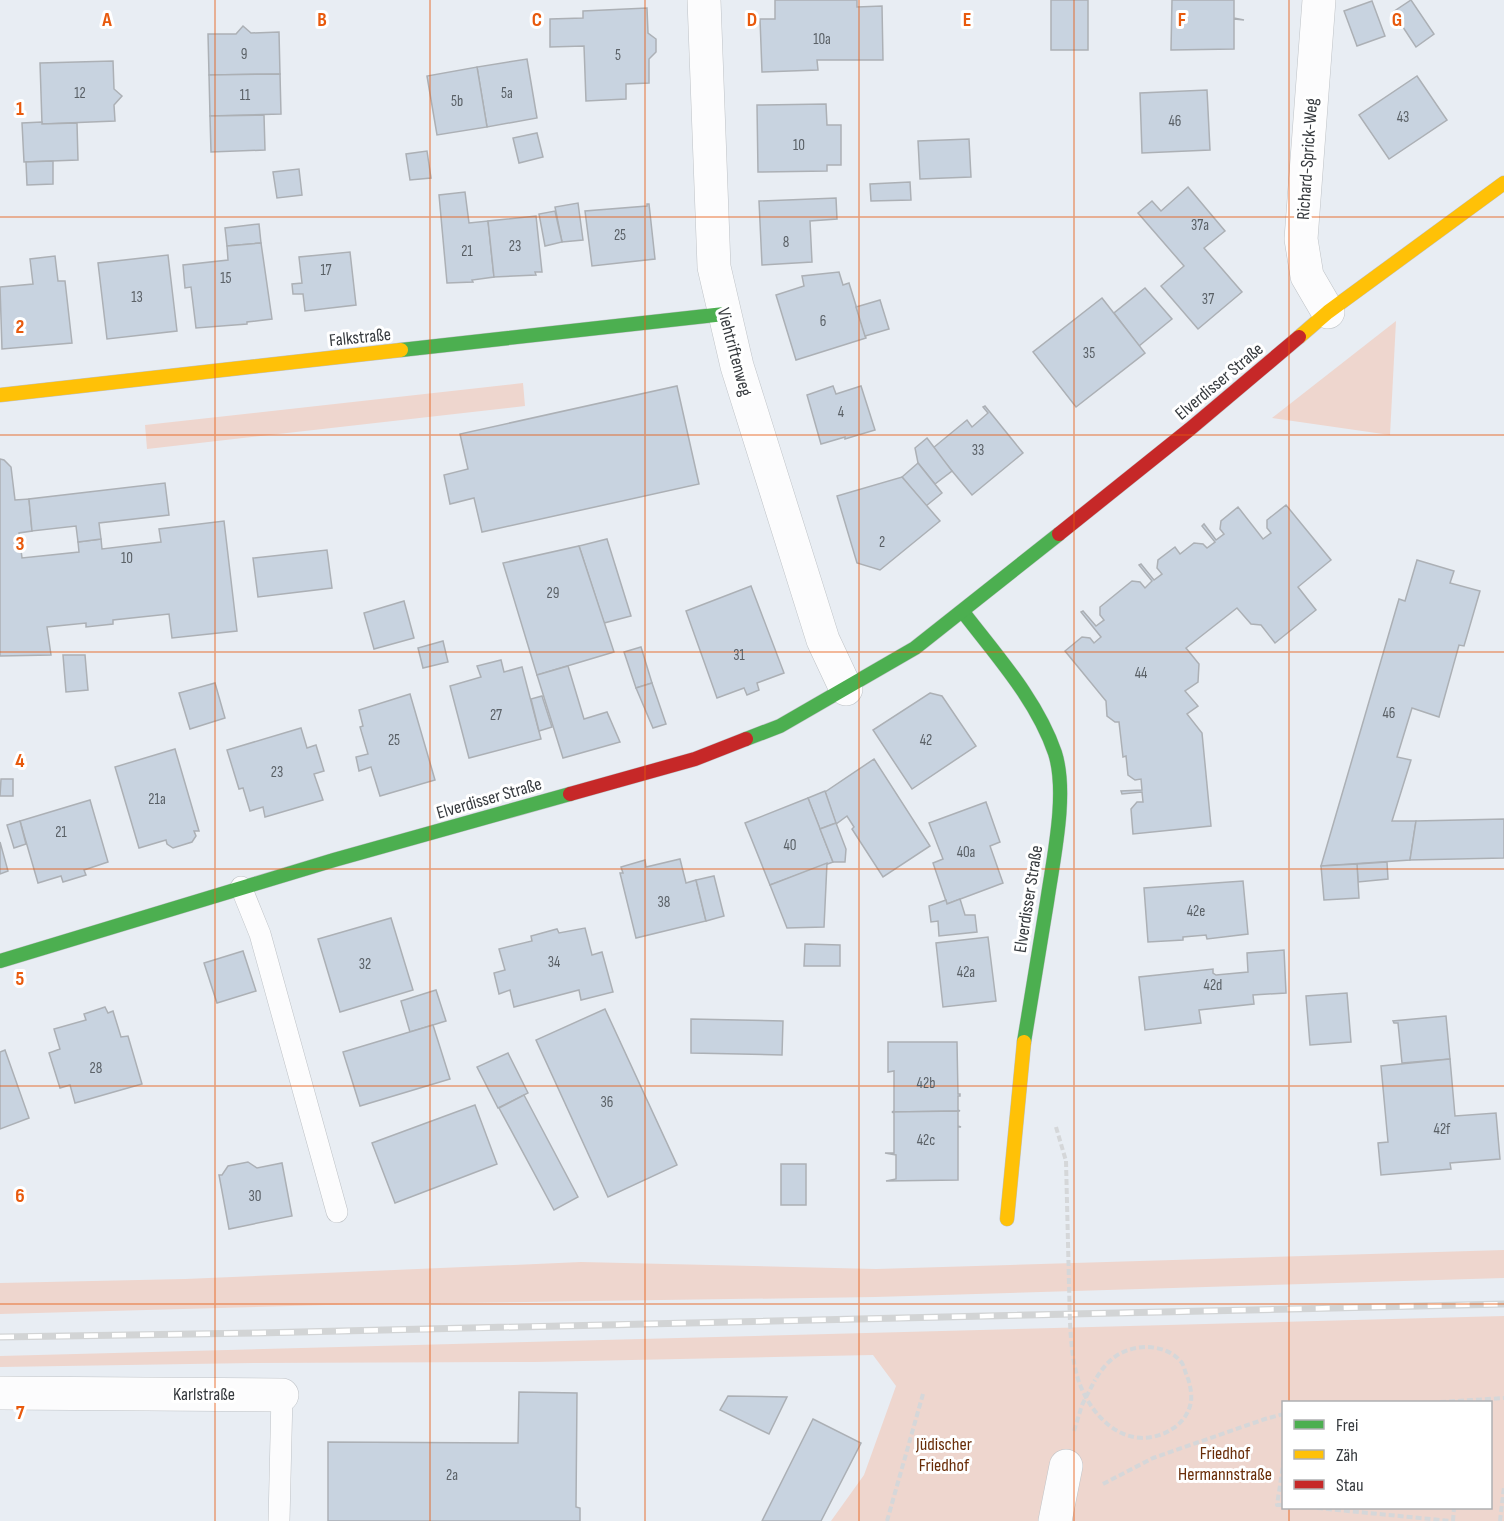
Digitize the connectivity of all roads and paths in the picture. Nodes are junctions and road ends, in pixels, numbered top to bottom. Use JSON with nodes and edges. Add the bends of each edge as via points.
{"nodes":[{"id":1,"x":704,"y":0,"type":"edge"},
{"id":2,"x":1319,"y":0,"type":"edge"},
{"id":3,"x":1504,"y":183,"type":"edge"},
{"id":4,"x":1328,"y":312,"type":"junction"},
{"id":5,"x":724,"y":314,"type":"junction"},
{"id":6,"x":0,"y":395,"type":"edge"},
{"id":7,"x":963,"y":612,"type":"junction"},
{"id":8,"x":846,"y":689,"type":"junction"},
{"id":9,"x":241,"y":887,"type":"junction"},
{"id":10,"x":0,"y":961,"type":"edge"},
{"id":11,"x":1066,"y":1161,"type":"dead end"},
{"id":12,"x":337,"y":1212,"type":"dead end"},
{"id":13,"x":1006,"y":1219,"type":"dead end"},
{"id":14,"x":0,"y":1393,"type":"edge"},
{"id":15,"x":923,"y":1394,"type":"dead end"},
{"id":16,"x":282,"y":1395,"type":"joint"},
{"id":17,"x":1504,"y":1398,"type":"edge"},
{"id":18,"x":1456,"y":1401,"type":"edge"},
{"id":19,"x":1282,"y":1415,"type":"edge"},
{"id":20,"x":1075,"y":1427,"type":"dead end"},
{"id":21,"x":1066,"y":1466,"type":"joint"},
{"id":22,"x":1282,"y":1472,"type":"edge"},
{"id":23,"x":1504,"y":1487,"type":"edge"},
{"id":24,"x":1282,"y":1505,"type":"edge"},
{"id":25,"x":1363,"y":1509,"type":"edge"},
{"id":26,"x":1409,"y":1509,"type":"edge"},
{"id":27,"x":1408,"y":1516,"type":"junction"},
{"id":28,"x":279,"y":1521,"type":"edge"},
{"id":29,"x":887,"y":1521,"type":"edge"},
{"id":30,"x":1055,"y":1521,"type":"edge"},
{"id":31,"x":1452,"y":1521,"type":"edge"},
{"id":32,"x":1500,"y":1521,"type":"edge"}],
"edges":[{"from":1,"to":5,"type":"street","name":"Viehtriftenweg","via":[[714,267]]},
{"from":2,"to":4,"type":"street","name":"Richard-Sprick-Weg","via":[[1301,239],[1307,276]]},
{"from":3,"to":4,"type":"main road","name":"Elverdisser Straße"},
{"from":4,"to":7,"type":"main road","name":"Elverdisser Straße"},
{"from":5,"to":6,"type":"main road","name":"Falkstraße"},
{"from":5,"to":8,"type":"street","name":"Viehtriftenweg","via":[[823,640]]},
{"from":7,"to":8,"type":"main road","name":"Elverdisser Straße","via":[[915,648]]},
{"from":7,"to":13,"type":"main road","name":"Elverdisser Straße","via":[[1036,712],[1055,754],[1060,794],[1055,850],[1023,1050]]},
{"from":8,"to":9,"type":"main road","name":"Elverdisser Straße","via":[[780,726],[695,759]]},
{"from":9,"to":10,"type":"main road","name":"Elverdisser Straße"},
{"from":9,"to":12,"type":"lane","via":[[261,934]]},
{"from":11,"to":20,"type":"path","bridge":true,"via":[[1070,1331],[1078,1379],[1082,1388],[1087,1397],[1091,1406],[1110,1427],[1131,1438],[1155,1437],[1183,1420],[1191,1393],[1182,1364],[1169,1352],[1152,1346],[1134,1349],[1104,1366],[1090,1388],[1086,1397],[1082,1406]]},
{"from":14,"to":16,"type":"street","name":"Karlstraße"},
{"from":15,"to":29,"type":"path"},
{"from":16,"to":28,"type":"lane","name":"Karlstraße"},
{"from":17,"to":18,"type":"path"},
{"from":19,"to":21,"type":"path","via":[[1153,1458],[1102,1485],[1082,1469]]},
{"from":21,"to":30,"type":"street"},
{"from":22,"to":24,"type":"path","via":[[1277,1505]]},
{"from":23,"to":32,"type":"path"},
{"from":25,"to":27,"type":"path"},
{"from":26,"to":27,"type":"path"},
{"from":27,"to":31,"type":"path"}]}
